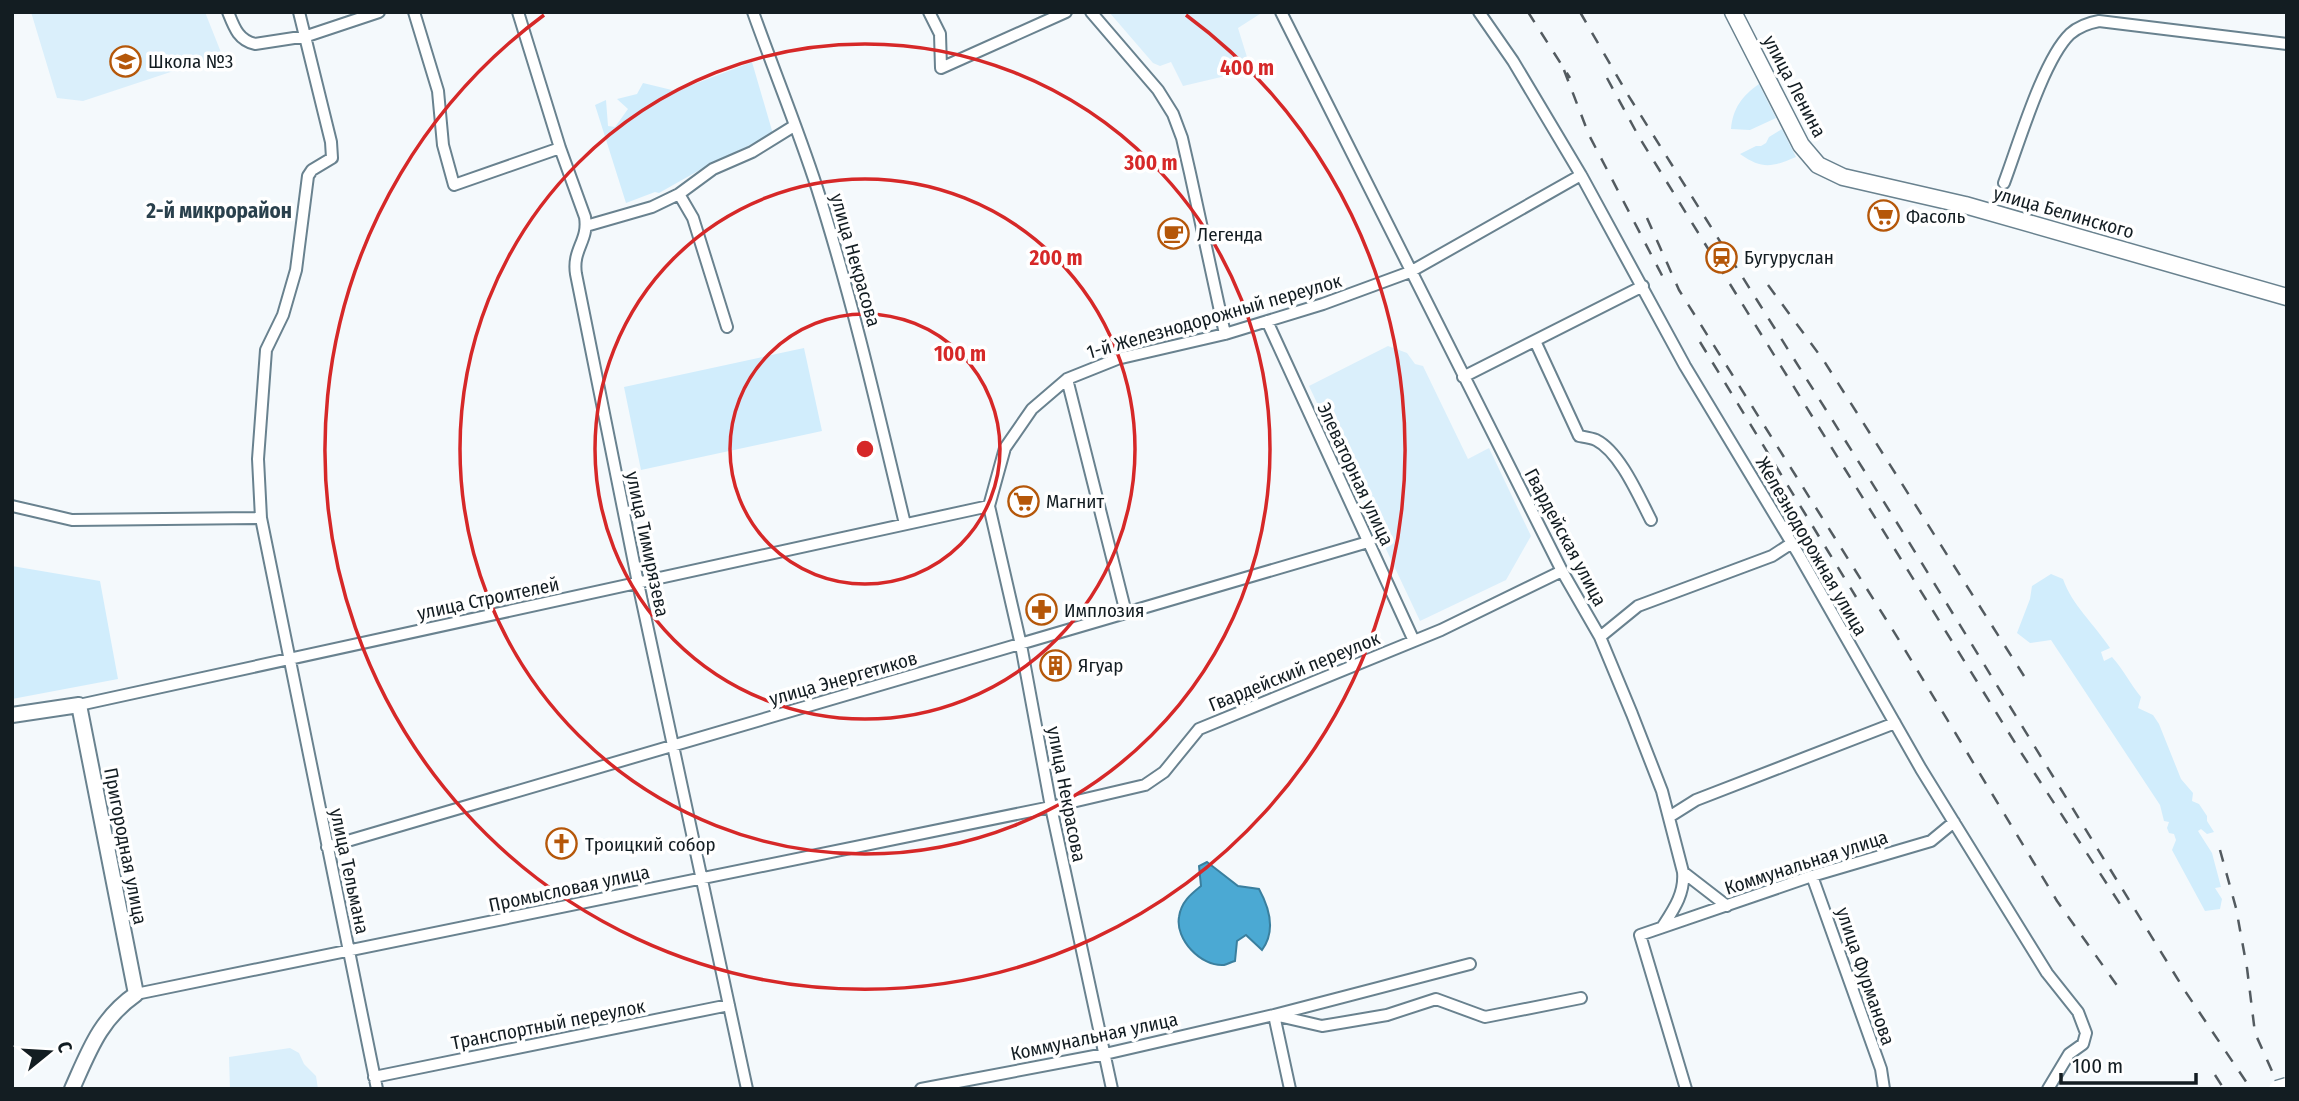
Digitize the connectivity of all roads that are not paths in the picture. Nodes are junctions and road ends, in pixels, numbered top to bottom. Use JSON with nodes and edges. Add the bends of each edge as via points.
{"nodes":[{"id":1,"x":228,"y":12,"type":"edge"},
{"id":2,"x":299,"y":12,"type":"edge"},
{"id":3,"x":379,"y":12,"type":"edge"},
{"id":4,"x":414,"y":12,"type":"edge"},
{"id":5,"x":517,"y":12,"type":"edge"},
{"id":6,"x":753,"y":12,"type":"edge"},
{"id":7,"x":929,"y":12,"type":"edge"},
{"id":8,"x":1066,"y":12,"type":"edge"},
{"id":9,"x":1091,"y":12,"type":"edge"},
{"id":10,"x":1281,"y":12,"type":"edge"},
{"id":11,"x":1479,"y":12,"type":"edge"},
{"id":12,"x":1733,"y":12,"type":"edge"},
{"id":13,"x":307,"y":36,"type":"junction"},
{"id":14,"x":2287,"y":44,"type":"edge"},
{"id":15,"x":794,"y":126,"type":"junction"},
{"id":16,"x":560,"y":148,"type":"junction"},
{"id":17,"x":1829,"y":171,"type":"joint"},
{"id":18,"x":1581,"y":175,"type":"junction"},
{"id":19,"x":2004,"y":183,"type":"dead end"},
{"id":20,"x":679,"y":194,"type":"junction"},
{"id":21,"x":586,"y":226,"type":"junction"},
{"id":22,"x":1410,"y":272,"type":"junction"},
{"id":23,"x":1643,"y":286,"type":"junction"},
{"id":24,"x":2287,"y":297,"type":"edge"},
{"id":25,"x":1267,"y":321,"type":"junction"},
{"id":26,"x":727,"y":327,"type":"dead end"},
{"id":27,"x":1225,"y":334,"type":"junction"},
{"id":28,"x":1535,"y":341,"type":"junction"},
{"id":29,"x":1464,"y":377,"type":"junction"},
{"id":30,"x":1067,"y":379,"type":"junction"},
{"id":31,"x":12,"y":506,"type":"edge"},
{"id":32,"x":989,"y":506,"type":"junction"},
{"id":33,"x":261,"y":518,"type":"junction"},
{"id":34,"x":1651,"y":520,"type":"dead end"},
{"id":35,"x":905,"y":524,"type":"junction"},
{"id":36,"x":1368,"y":542,"type":"junction"},
{"id":37,"x":1792,"y":543,"type":"junction"},
{"id":38,"x":1562,"y":571,"type":"junction"},
{"id":39,"x":638,"y":583,"type":"junction"},
{"id":40,"x":1126,"y":613,"type":"junction"},
{"id":41,"x":1600,"y":637,"type":"junction"},
{"id":42,"x":1414,"y":641,"type":"junction"},
{"id":43,"x":1021,"y":645,"type":"junction"},
{"id":44,"x":289,"y":659,"type":"junction"},
{"id":45,"x":79,"y":705,"type":"junction"},
{"id":46,"x":12,"y":715,"type":"edge"},
{"id":47,"x":1895,"y":723,"type":"junction"},
{"id":48,"x":673,"y":746,"type":"junction"},
{"id":49,"x":1051,"y":807,"type":"junction"},
{"id":50,"x":1669,"y":817,"type":"junction"},
{"id":51,"x":1954,"y":822,"type":"junction"},
{"id":52,"x":327,"y":847,"type":"junction"},
{"id":53,"x":1683,"y":872,"type":"junction"},
{"id":54,"x":1812,"y":876,"type":"junction"},
{"id":55,"x":701,"y":878,"type":"junction"},
{"id":56,"x":1727,"y":906,"type":"junction"},
{"id":57,"x":1663,"y":926,"type":"junction"},
{"id":58,"x":348,"y":952,"type":"junction"},
{"id":59,"x":1470,"y":964,"type":"dead end"},
{"id":60,"x":135,"y":994,"type":"junction"},
{"id":61,"x":1581,"y":998,"type":"dead end"},
{"id":62,"x":729,"y":1005,"type":"junction"},
{"id":63,"x":1274,"y":1015,"type":"junction"},
{"id":64,"x":1105,"y":1054,"type":"junction"},
{"id":65,"x":375,"y":1083,"type":"edge"},
{"id":66,"x":2287,"y":1086,"type":"edge"},
{"id":67,"x":72,"y":1089,"type":"edge"},
{"id":68,"x":747,"y":1089,"type":"edge"},
{"id":69,"x":921,"y":1089,"type":"edge"},
{"id":70,"x":1112,"y":1089,"type":"edge"},
{"id":71,"x":1290,"y":1089,"type":"edge"},
{"id":72,"x":1686,"y":1089,"type":"edge"},
{"id":73,"x":1884,"y":1089,"type":"edge"},
{"id":74,"x":2048,"y":1089,"type":"edge"},
{"id":75,"x":2277,"y":1089,"type":"edge"}],
"edges":[{"from":1,"to":13,"type":"street","via":[[236,33],[247,42]]},
{"from":2,"to":13,"type":"street"},
{"from":3,"to":13,"type":"street"},
{"from":4,"to":16,"type":"street","via":[[438,91],[443,145],[454,185]]},
{"from":5,"to":16,"type":"street"},
{"from":6,"to":15,"type":"street","name":"улица Некрасова"},
{"from":7,"to":8,"type":"street","via":[[940,34],[940,68]]},
{"from":9,"to":27,"type":"street","via":[[1173,114]]},
{"from":10,"to":22,"type":"street","name":"Гвардейская улица"},
{"from":11,"to":18,"type":"street","name":"Железнодорожная улица"},
{"from":12,"to":17,"type":"main road","name":"улица Ленина","via":[[1801,145]]},
{"from":13,"to":33,"type":"street","via":[[332,158],[308,176],[296,270],[283,315],[266,349],[258,459]]},
{"from":14,"to":19,"type":"street","via":[[2086,23],[2068,36],[2046,71]]},
{"from":15,"to":20,"type":"street","via":[[713,169]]},
{"from":15,"to":35,"type":"street","name":"улица Некрасова","via":[[865,355]]},
{"from":16,"to":21,"type":"street"},
{"from":17,"to":24,"type":"main road","name":"улица Белинского"},
{"from":18,"to":22,"type":"street","name":"1-й Железнодорожный переулок"},
{"from":18,"to":23,"type":"street","name":"Железнодорожная улица"},
{"from":20,"to":21,"type":"street","via":[[652,207]]},
{"from":20,"to":26,"type":"street","via":[[692,218]]},
{"from":21,"to":39,"type":"street","name":"улица Тимирязева","via":[[574,261]]},
{"from":22,"to":25,"type":"street","name":"1-й Железнодорожный переулок"},
{"from":22,"to":29,"type":"street","name":"Гвардейская улица"},
{"from":23,"to":28,"type":"street"},
{"from":23,"to":37,"type":"street","name":"Железнодорожная улица","via":[[1685,366]]},
{"from":25,"to":27,"type":"street","name":"1-й Железнодорожный переулок"},
{"from":25,"to":36,"type":"street","name":"Элеваторная улица"},
{"from":27,"to":30,"type":"street","name":"1-й Железнодорожный переулок","via":[[1117,359]]},
{"from":28,"to":29,"type":"street"},
{"from":28,"to":34,"type":"street","via":[[1579,436],[1596,440],[1610,451]]},
{"from":29,"to":38,"type":"street","name":"Гвардейская улица"},
{"from":30,"to":32,"type":"street","name":"1-й Железнодорожный переулок","via":[[1032,409],[1005,448]]},
{"from":30,"to":40,"type":"street"},
{"from":31,"to":33,"type":"street","via":[[72,520]]},
{"from":32,"to":35,"type":"street","name":"улица Строителей"},
{"from":32,"to":43,"type":"street","name":"улица Некрасова"},
{"from":33,"to":44,"type":"street","name":"улица Тельмана"},
{"from":35,"to":39,"type":"street","name":"улица Строителей"},
{"from":36,"to":40,"type":"street","name":"улица Энергетиков"},
{"from":36,"to":42,"type":"street","name":"Элеваторная улица"},
{"from":37,"to":41,"type":"street","via":[[1772,556],[1638,606]]},
{"from":37,"to":47,"type":"street","name":"Железнодорожная улица"},
{"from":38,"to":41,"type":"street","name":"Гвардейская улица"},
{"from":38,"to":42,"type":"street","name":"Гвардейский переулок"},
{"from":39,"to":44,"type":"street","name":"улица Строителей"},
{"from":39,"to":48,"type":"street","name":"улица Тимирязева"},
{"from":40,"to":43,"type":"street","name":"улица Энергетиков"},
{"from":41,"to":50,"type":"street","name":"Гвардейская улица"},
{"from":42,"to":49,"type":"street","name":"Гвардейский переулок","via":[[1199,729],[1164,772],[1145,785]]},
{"from":43,"to":48,"type":"street","name":"улица Энергетиков"},
{"from":43,"to":49,"type":"street","name":"улица Некрасова"},
{"from":44,"to":45,"type":"street","name":"улица Строителей"},
{"from":44,"to":52,"type":"street","name":"улица Тельмана"},
{"from":45,"to":46,"type":"main road"},
{"from":45,"to":60,"type":"main road","name":"Пригородная улица"},
{"from":47,"to":50,"type":"street","via":[[1696,800]]},
{"from":47,"to":51,"type":"street","name":"Железнодорожная улица"},
{"from":48,"to":52,"type":"street","name":"улица Энергетиков"},
{"from":48,"to":55,"type":"street","name":"улица Тимирязева"},
{"from":49,"to":55,"type":"street","name":"Промысловая улица"},
{"from":49,"to":64,"type":"street","name":"улица Некрасова"},
{"from":50,"to":53,"type":"street","name":"Гвардейская улица"},
{"from":51,"to":54,"type":"street","name":"Коммунальная улица","via":[[1931,841]]},
{"from":51,"to":74,"type":"street","name":"Железнодорожная улица","via":[[2047,973],[2083,1022],[2083,1044],[2069,1054]]},
{"from":52,"to":58,"type":"street","name":"улица Тельмана"},
{"from":53,"to":56,"type":"street"},
{"from":53,"to":57,"type":"street","name":"Гвардейская улица","via":[[1684,884]]},
{"from":54,"to":56,"type":"street","name":"Коммунальная улица"},
{"from":54,"to":73,"type":"street","name":"улица Фурманова","via":[[1881,1069]]},
{"from":55,"to":58,"type":"street","name":"Промысловая улица"},
{"from":55,"to":62,"type":"street","name":"улица Тимирязева"},
{"from":56,"to":57,"type":"street","name":"Коммунальная улица"},
{"from":57,"to":72,"type":"street","name":"Гвардейская улица","via":[[1640,935]]},
{"from":58,"to":60,"type":"street","name":"Промысловая улица"},
{"from":58,"to":65,"type":"street","name":"улица Тельмана"},
{"from":59,"to":63,"type":"street","name":"Коммунальная улица"},
{"from":60,"to":67,"type":"main road","via":[[103,1024]]},
{"from":61,"to":63,"type":"street","name":"Коммунальная улица","via":[[1485,1017],[1436,999],[1387,1016],[1322,1026]]},
{"from":62,"to":65,"type":"street","name":"Транспортный переулок"},
{"from":62,"to":68,"type":"street","name":"улица Тимирязева"},
{"from":63,"to":64,"type":"street","name":"Коммунальная улица"},
{"from":63,"to":71,"type":"street"},
{"from":64,"to":69,"type":"street","name":"Коммунальная улица"},
{"from":64,"to":70,"type":"street","name":"улица Некрасова"},
{"from":66,"to":75,"type":"main road","bridge":true}]}
